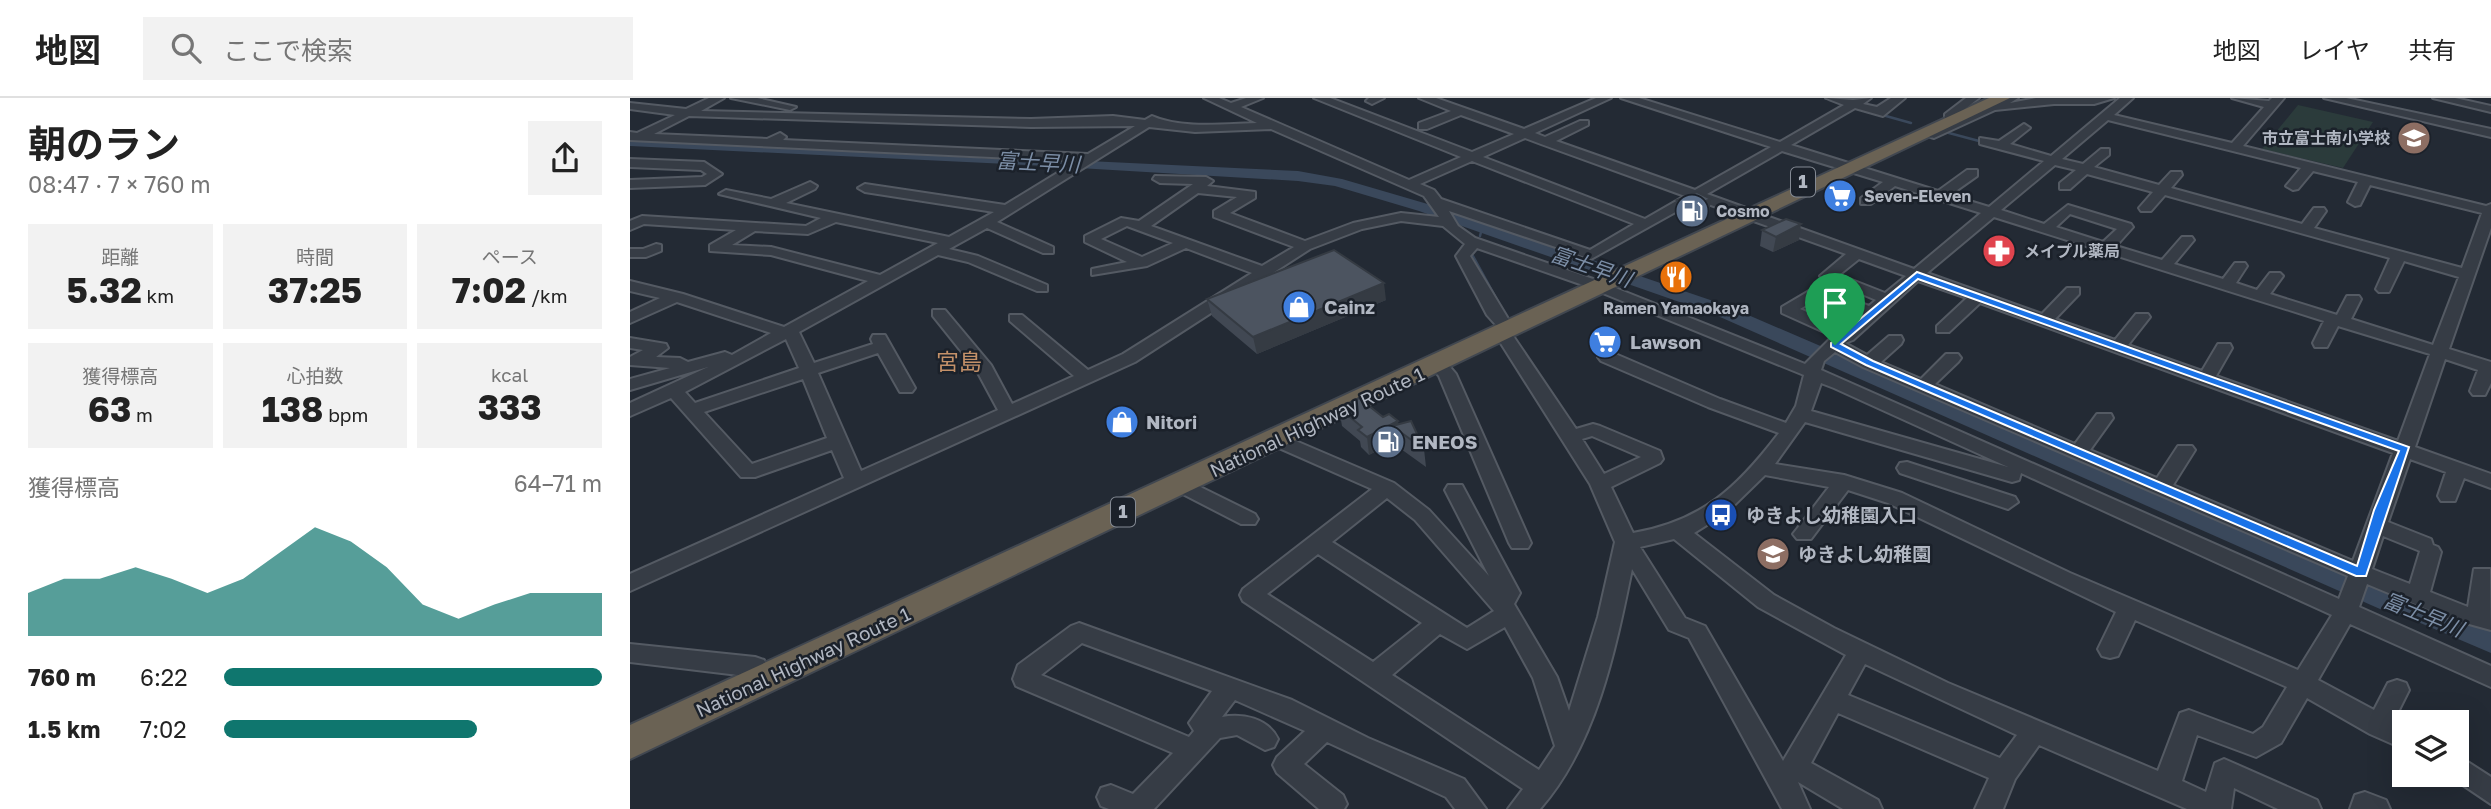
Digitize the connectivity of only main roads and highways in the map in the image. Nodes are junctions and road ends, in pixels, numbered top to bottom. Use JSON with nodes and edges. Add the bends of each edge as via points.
{"nodes":[{"id":1,"x":1987,"y":98,"type":"edge"},
{"id":2,"x":2002,"y":98,"type":"edge"},
{"id":3,"x":1847,"y":167,"type":"junction"},
{"id":4,"x":1503,"y":328,"type":"junction"},
{"id":5,"x":630,"y":726,"type":"edge"},
{"id":6,"x":630,"y":743,"type":"edge"}],
"edges":[{"from":1,"to":3,"type":"highway","name":"National Highway Route 1","number":"1","via":[[1958,117]]},
{"from":2,"to":3,"type":"highway","name":"National Highway Route 1","number":"1","via":[[1907,145]]},
{"from":3,"to":4,"type":"highway","name":"National Highway Route 1","number":"1"},
{"from":4,"to":5,"type":"highway","name":"National Highway Route 1","number":"1"},
{"from":4,"to":6,"type":"highway","name":"National Highway Route 1","number":"1","via":[[1439,365]]}]}
